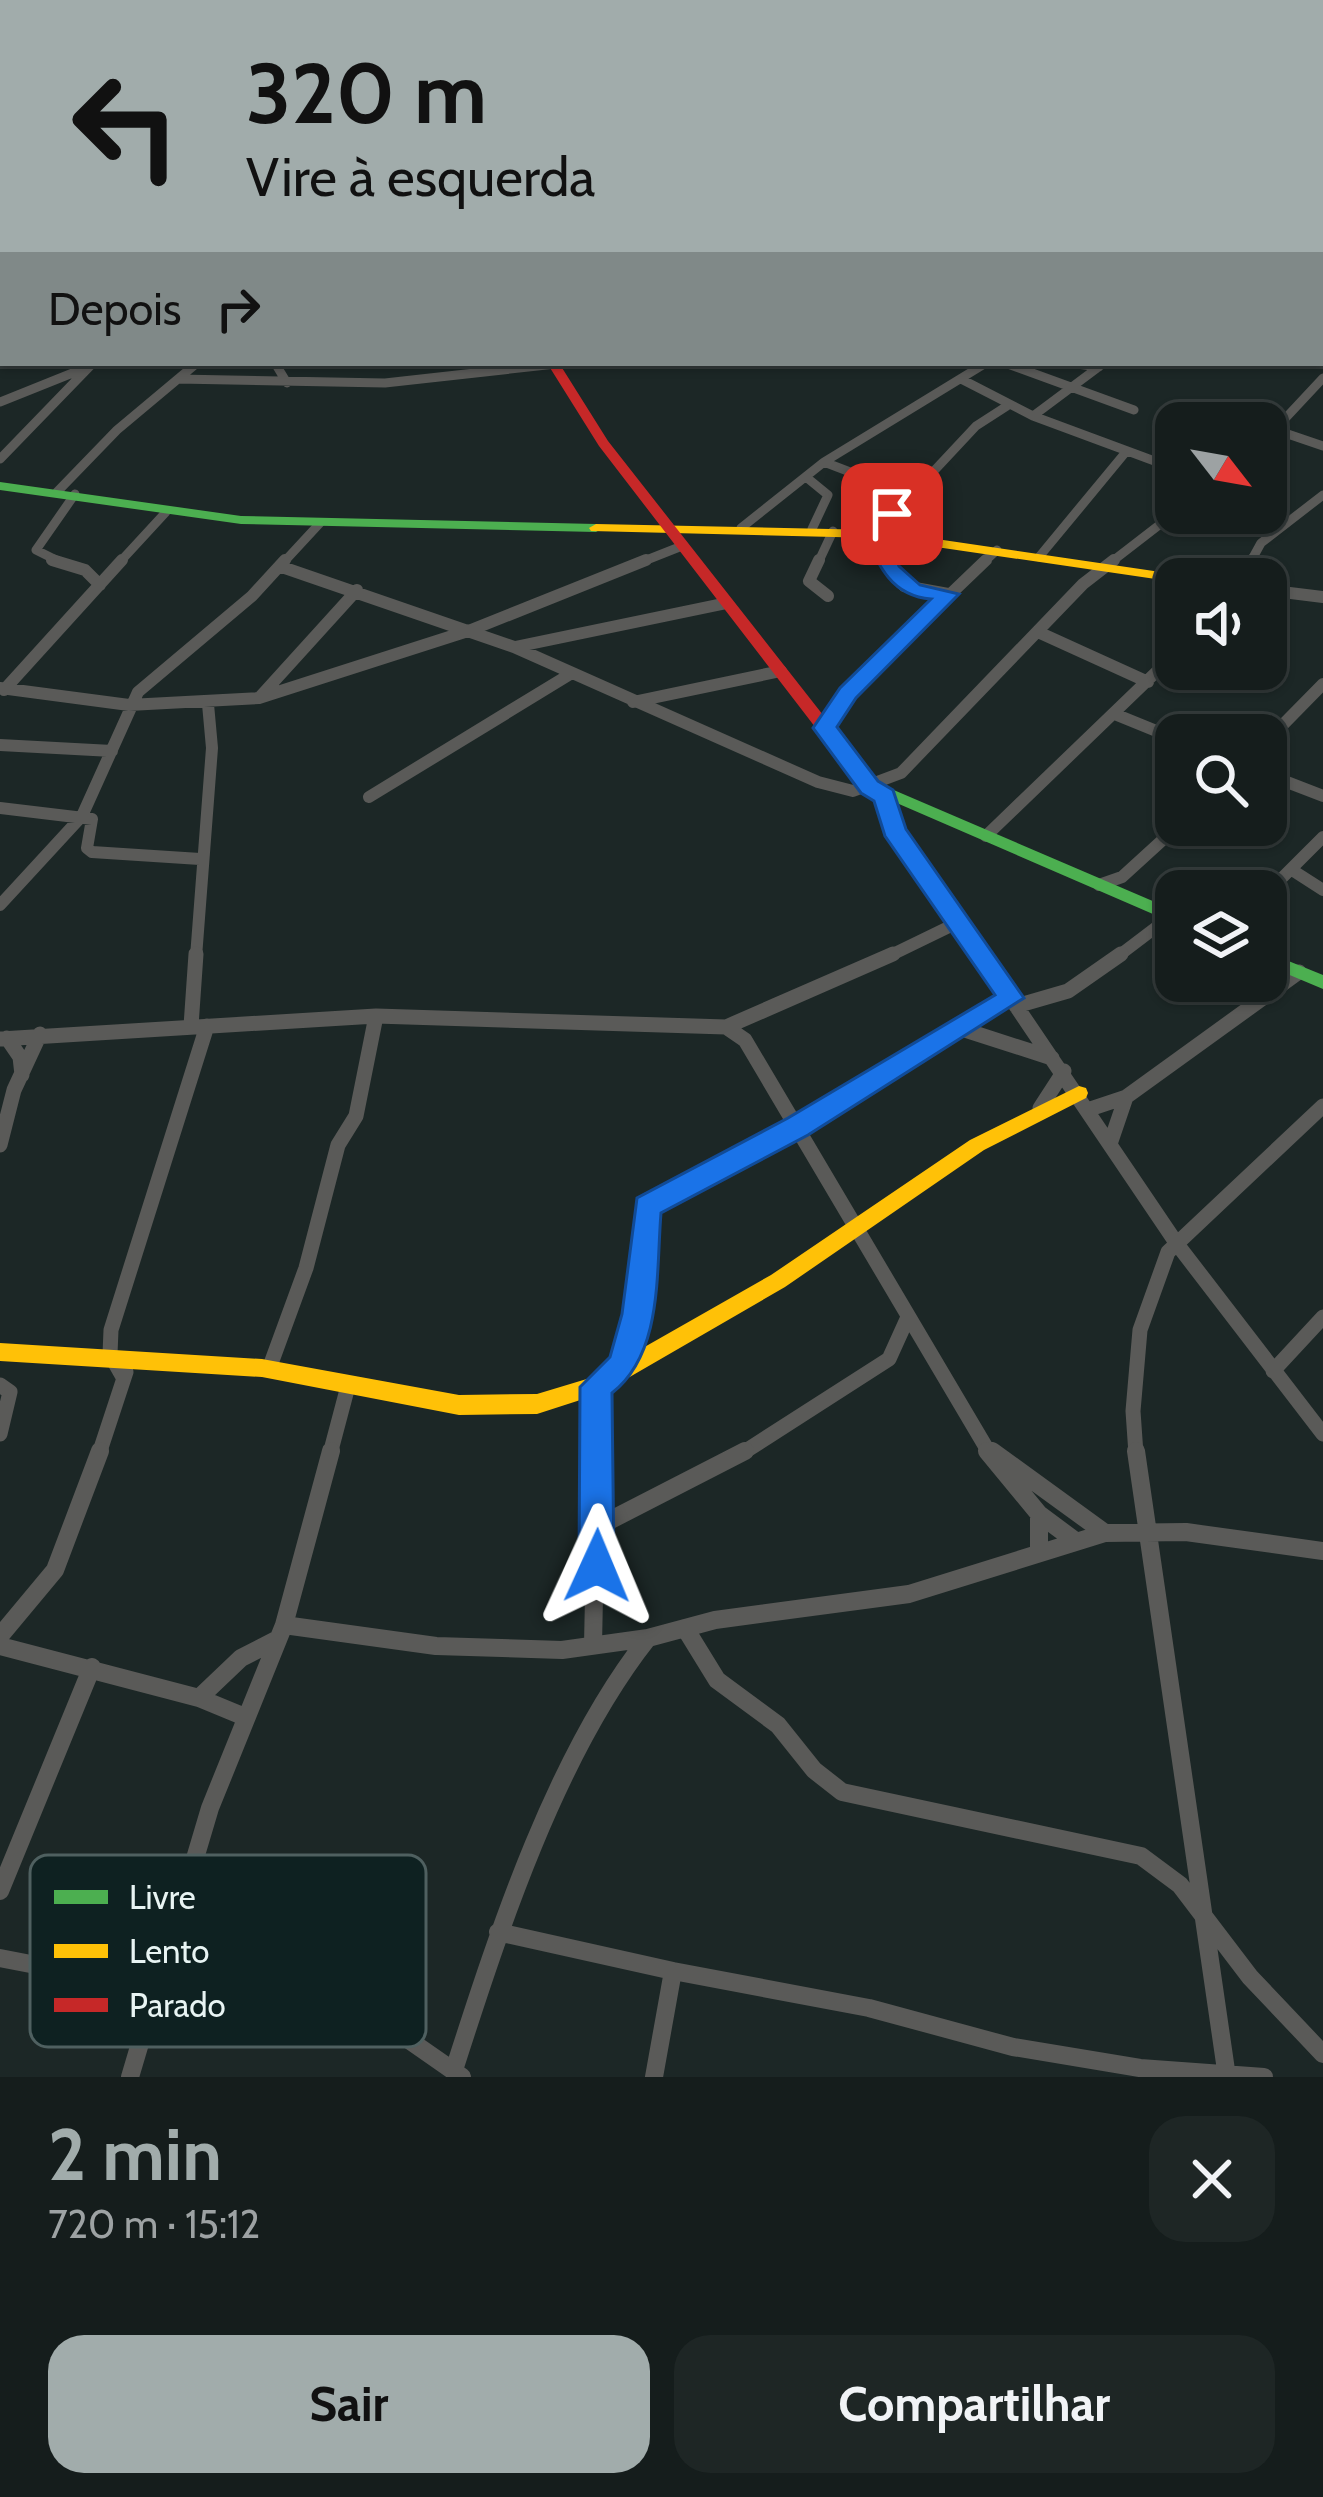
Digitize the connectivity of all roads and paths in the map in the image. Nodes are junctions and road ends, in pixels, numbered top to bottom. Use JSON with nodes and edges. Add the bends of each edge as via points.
{"nodes":[{"id":1,"x":86,"y":366,"type":"edge"},
{"id":2,"x":89,"y":366,"type":"edge"},
{"id":3,"x":193,"y":366,"type":"edge"},
{"id":4,"x":277,"y":366,"type":"edge"},
{"id":5,"x":540,"y":366,"type":"edge"},
{"id":6,"x":559,"y":366,"type":"edge"},
{"id":7,"x":960,"y":366,"type":"edge"},
{"id":8,"x":982,"y":366,"type":"edge"},
{"id":9,"x":1014,"y":366,"type":"edge"},
{"id":10,"x":1101,"y":366,"type":"edge"},
{"id":11,"x":967,"y":377,"type":"junction"},
{"id":12,"x":178,"y":379,"type":"junction"},
{"id":13,"x":287,"y":382,"type":"junction"},
{"id":14,"x":1321,"y":384,"type":"edge"},
{"id":15,"x":1070,"y":388,"type":"junction"},
{"id":16,"x":0,"y":402,"type":"edge"},
{"id":17,"x":1000,"y":405,"type":"junction"},
{"id":18,"x":1134,"y":410,"type":"dead end"},
{"id":19,"x":1033,"y":416,"type":"junction"},
{"id":20,"x":1287,"y":419,"type":"edge"},
{"id":21,"x":1287,"y":434,"type":"edge"},
{"id":22,"x":1323,"y":446,"type":"edge"},
{"id":23,"x":1126,"y":453,"type":"junction"},
{"id":24,"x":0,"y":459,"type":"edge"},
{"id":25,"x":824,"y":462,"type":"junction"},
{"id":26,"x":1155,"y":462,"type":"edge"},
{"id":27,"x":806,"y":477,"type":"junction"},
{"id":28,"x":0,"y":486,"type":"edge"},
{"id":29,"x":66,"y":493,"type":"junction"},
{"id":30,"x":910,"y":495,"type":"junction"},
{"id":31,"x":1323,"y":495,"type":"edge"},
{"id":32,"x":166,"y":512,"type":"junction"},
{"id":33,"x":766,"y":521,"type":"junction"},
{"id":34,"x":320,"y":523,"type":"junction"},
{"id":35,"x":667,"y":526,"type":"junction"},
{"id":36,"x":1155,"y":529,"type":"edge"},
{"id":37,"x":812,"y":530,"type":"junction"},
{"id":38,"x":833,"y":532,"type":"junction"},
{"id":39,"x":875,"y":534,"type":"junction"},
{"id":40,"x":682,"y":546,"type":"junction"},
{"id":41,"x":997,"y":550,"type":"junction"},
{"id":42,"x":1056,"y":556,"type":"junction"},
{"id":43,"x":1254,"y":558,"type":"edge"},
{"id":44,"x":282,"y":568,"type":"junction"},
{"id":45,"x":1106,"y":568,"type":"junction"},
{"id":46,"x":1155,"y":575,"type":"edge"},
{"id":47,"x":100,"y":584,"type":"junction"},
{"id":48,"x":1084,"y":584,"type":"junction"},
{"id":49,"x":357,"y":590,"type":"junction"},
{"id":50,"x":1287,"y":593,"type":"edge"},
{"id":51,"x":949,"y":594,"type":"junction"},
{"id":52,"x":828,"y":596,"type":"dead end"},
{"id":53,"x":1323,"y":597,"type":"edge"},
{"id":54,"x":727,"y":603,"type":"junction"},
{"id":55,"x":471,"y":631,"type":"junction"},
{"id":56,"x":1038,"y":632,"type":"junction"},
{"id":57,"x":514,"y":647,"type":"junction"},
{"id":58,"x":781,"y":671,"type":"junction"},
{"id":59,"x":572,"y":673,"type":"junction"},
{"id":60,"x":1155,"y":675,"type":"edge"},
{"id":61,"x":1148,"y":682,"type":"junction"},
{"id":62,"x":1323,"y":684,"type":"edge"},
{"id":63,"x":2,"y":690,"type":"edge"},
{"id":64,"x":259,"y":698,"type":"junction"},
{"id":65,"x":634,"y":702,"type":"junction"},
{"id":66,"x":208,"y":704,"type":"junction"},
{"id":67,"x":129,"y":705,"type":"junction"},
{"id":68,"x":1117,"y":715,"type":"junction"},
{"id":69,"x":1287,"y":721,"type":"edge"},
{"id":70,"x":825,"y":728,"type":"junction"},
{"id":71,"x":1155,"y":730,"type":"edge"},
{"id":72,"x":0,"y":746,"type":"edge"},
{"id":73,"x":112,"y":752,"type":"junction"},
{"id":74,"x":1287,"y":782,"type":"edge"},
{"id":75,"x":877,"y":792,"type":"junction"},
{"id":76,"x":1323,"y":796,"type":"edge"},
{"id":77,"x":369,"y":797,"type":"dead end"},
{"id":78,"x":0,"y":808,"type":"edge"},
{"id":79,"x":82,"y":816,"type":"junction"},
{"id":80,"x":986,"y":836,"type":"junction"},
{"id":81,"x":1323,"y":837,"type":"edge"},
{"id":82,"x":1159,"y":846,"type":"edge"},
{"id":83,"x":200,"y":859,"type":"junction"},
{"id":84,"x":1292,"y":869,"type":"junction"},
{"id":85,"x":1287,"y":874,"type":"edge"},
{"id":86,"x":1122,"y":886,"type":"junction"},
{"id":87,"x":1323,"y":890,"type":"edge"},
{"id":88,"x":0,"y":905,"type":"edge"},
{"id":89,"x":1155,"y":906,"type":"edge"},
{"id":90,"x":956,"y":923,"type":"junction"},
{"id":91,"x":1155,"y":932,"type":"edge"},
{"id":92,"x":1287,"y":967,"type":"edge"},
{"id":93,"x":1299,"y":972,"type":"junction"},
{"id":94,"x":1323,"y":982,"type":"edge"},
{"id":95,"x":1014,"y":1002,"type":"junction"},
{"id":96,"x":376,"y":1016,"type":"junction"},
{"id":97,"x":751,"y":1019,"type":"junction"},
{"id":98,"x":199,"y":1026,"type":"junction"},
{"id":99,"x":726,"y":1027,"type":"junction"},
{"id":100,"x":965,"y":1030,"type":"junction"},
{"id":101,"x":40,"y":1034,"type":"junction"},
{"id":102,"x":3,"y":1038,"type":"edge"},
{"id":103,"x":745,"y":1040,"type":"junction"},
{"id":104,"x":1059,"y":1065,"type":"junction"},
{"id":105,"x":22,"y":1075,"type":"junction"},
{"id":106,"x":1126,"y":1097,"type":"junction"},
{"id":107,"x":1084,"y":1101,"type":"junction"},
{"id":108,"x":1323,"y":1106,"type":"edge"},
{"id":109,"x":1040,"y":1108,"type":"junction"},
{"id":110,"x":798,"y":1126,"type":"junction"},
{"id":111,"x":1111,"y":1141,"type":"junction"},
{"id":112,"x":0,"y":1145,"type":"edge"},
{"id":113,"x":857,"y":1229,"type":"junction"},
{"id":114,"x":1177,"y":1244,"type":"junction"},
{"id":115,"x":908,"y":1317,"type":"junction"},
{"id":116,"x":1323,"y":1317,"type":"edge"},
{"id":117,"x":0,"y":1352,"type":"edge"},
{"id":118,"x":110,"y":1354,"type":"junction"},
{"id":119,"x":136,"y":1358,"type":"junction"},
{"id":120,"x":623,"y":1365,"type":"junction"},
{"id":121,"x":268,"y":1369,"type":"junction"},
{"id":122,"x":1274,"y":1371,"type":"junction"},
{"id":123,"x":123,"y":1377,"type":"junction"},
{"id":124,"x":0,"y":1385,"type":"edge"},
{"id":125,"x":349,"y":1386,"type":"junction"},
{"id":126,"x":596,"y":1387,"type":"junction"},
{"id":127,"x":0,"y":1434,"type":"edge"},
{"id":128,"x":1323,"y":1434,"type":"edge"},
{"id":129,"x":981,"y":1443,"type":"junction"},
{"id":130,"x":1039,"y":1514,"type":"junction"},
{"id":131,"x":599,"y":1526,"type":"junction"},
{"id":132,"x":1145,"y":1530,"type":"junction"},
{"id":133,"x":1105,"y":1533,"type":"junction"},
{"id":134,"x":1074,"y":1540,"type":"junction"},
{"id":135,"x":1039,"y":1551,"type":"junction"},
{"id":136,"x":1323,"y":1551,"type":"edge"},
{"id":137,"x":685,"y":1628,"type":"junction"},
{"id":138,"x":281,"y":1632,"type":"junction"},
{"id":139,"x":0,"y":1636,"type":"edge"},
{"id":140,"x":648,"y":1638,"type":"junction"},
{"id":141,"x":0,"y":1646,"type":"edge"},
{"id":142,"x":593,"y":1646,"type":"junction"},
{"id":143,"x":92,"y":1667,"type":"junction"},
{"id":144,"x":199,"y":1698,"type":"junction"},
{"id":145,"x":245,"y":1718,"type":"junction"},
{"id":146,"x":196,"y":1855,"type":"edge"},
{"id":147,"x":0,"y":1892,"type":"edge"},
{"id":148,"x":1203,"y":1905,"type":"junction"},
{"id":149,"x":498,"y":1932,"type":"junction"},
{"id":150,"x":0,"y":1958,"type":"edge"},
{"id":151,"x":30,"y":1962,"type":"edge"},
{"id":152,"x":673,"y":1971,"type":"junction"},
{"id":153,"x":139,"y":2047,"type":"edge"},
{"id":154,"x":420,"y":2047,"type":"edge"},
{"id":155,"x":1323,"y":2054,"type":"edge"},
{"id":156,"x":458,"y":2073,"type":"edge"},
{"id":157,"x":1227,"y":2075,"type":"edge"},
{"id":158,"x":130,"y":2077,"type":"edge"},
{"id":159,"x":654,"y":2077,"type":"edge"},
{"id":160,"x":1264,"y":2077,"type":"edge"}],
"edges":[{"from":1,"to":16,"type":"street"},
{"from":2,"to":24,"type":"street"},
{"from":3,"to":12,"type":"street"},
{"from":4,"to":13,"type":"street"},
{"from":5,"to":13,"type":"street","via":[[385,383]]},
{"from":6,"to":35,"type":"street","via":[[603,443]]},
{"from":7,"to":11,"type":"street"},
{"from":8,"to":11,"type":"street"},
{"from":9,"to":15,"type":"street"},
{"from":10,"to":15,"type":"street"},
{"from":11,"to":17,"type":"street"},
{"from":11,"to":25,"type":"street"},
{"from":12,"to":13,"type":"street"},
{"from":12,"to":29,"type":"street"},
{"from":14,"to":20,"type":"street"},
{"from":15,"to":18,"type":"street"},
{"from":15,"to":19,"type":"street"},
{"from":17,"to":19,"type":"street"},
{"from":17,"to":30,"type":"street"},
{"from":19,"to":23,"type":"street"},
{"from":21,"to":22,"type":"street"},
{"from":23,"to":26,"type":"street"},
{"from":23,"to":42,"type":"street"},
{"from":25,"to":27,"type":"street"},
{"from":25,"to":30,"type":"street"},
{"from":27,"to":33,"type":"street"},
{"from":27,"to":37,"type":"street","via":[[828,496]]},
{"from":28,"to":29,"type":"street"},
{"from":29,"to":32,"type":"street"},
{"from":29,"to":47,"type":"street","via":[[36,550]]},
{"from":30,"to":39,"type":"street"},
{"from":31,"to":43,"type":"street"},
{"from":32,"to":34,"type":"street"},
{"from":32,"to":47,"type":"street"},
{"from":33,"to":35,"type":"street"},
{"from":33,"to":37,"type":"street"},
{"from":34,"to":35,"type":"street"},
{"from":34,"to":44,"type":"street"},
{"from":35,"to":40,"type":"street"},
{"from":36,"to":45,"type":"street"},
{"from":37,"to":38,"type":"street"},
{"from":38,"to":39,"type":"street"},
{"from":38,"to":52,"type":"street","via":[[809,581]]},
{"from":39,"to":41,"type":"street"},
{"from":39,"to":51,"type":"street","via":[[904,586]]},
{"from":40,"to":54,"type":"street"},
{"from":40,"to":55,"type":"street"},
{"from":41,"to":42,"type":"street"},
{"from":41,"to":51,"type":"street"},
{"from":42,"to":45,"type":"street"},
{"from":42,"to":48,"type":"street"},
{"from":44,"to":49,"type":"street"},
{"from":44,"to":67,"type":"street"},
{"from":45,"to":46,"type":"street"},
{"from":45,"to":48,"type":"street"},
{"from":47,"to":63,"type":"street"},
{"from":48,"to":56,"type":"street"},
{"from":49,"to":55,"type":"street"},
{"from":49,"to":64,"type":"street"},
{"from":50,"to":53,"type":"street"},
{"from":51,"to":70,"type":"street","via":[[848,693]]},
{"from":54,"to":57,"type":"street"},
{"from":54,"to":58,"type":"street"},
{"from":55,"to":57,"type":"street"},
{"from":55,"to":64,"type":"street"},
{"from":56,"to":61,"type":"street"},
{"from":56,"to":75,"type":"street","via":[[942,737]]},
{"from":57,"to":59,"type":"street"},
{"from":58,"to":65,"type":"street"},
{"from":58,"to":70,"type":"street"},
{"from":59,"to":65,"type":"street"},
{"from":59,"to":77,"type":"street"},
{"from":60,"to":61,"type":"street"},
{"from":61,"to":68,"type":"street"},
{"from":62,"to":69,"type":"street"},
{"from":63,"to":67,"type":"street"},
{"from":64,"to":66,"type":"street"},
{"from":65,"to":75,"type":"street","via":[[834,788]]},
{"from":66,"to":67,"type":"street"},
{"from":66,"to":83,"type":"street","via":[[212,748]]},
{"from":67,"to":73,"type":"street"},
{"from":68,"to":71,"type":"street"},
{"from":68,"to":80,"type":"street"},
{"from":70,"to":75,"type":"street"},
{"from":72,"to":73,"type":"street"},
{"from":73,"to":79,"type":"street"},
{"from":74,"to":76,"type":"street"},
{"from":75,"to":80,"type":"street"},
{"from":75,"to":90,"type":"street"},
{"from":78,"to":79,"type":"street"},
{"from":79,"to":83,"type":"street","via":[[94,821],[88,850]]},
{"from":79,"to":88,"type":"street"},
{"from":80,"to":86,"type":"street","via":[[1099,885]]},
{"from":81,"to":84,"type":"street"},
{"from":82,"to":86,"type":"street"},
{"from":83,"to":98,"type":"street"},
{"from":84,"to":85,"type":"street"},
{"from":84,"to":87,"type":"street"},
{"from":86,"to":89,"type":"street"},
{"from":90,"to":95,"type":"street"},
{"from":90,"to":97,"type":"street"},
{"from":91,"to":95,"type":"street","via":[[1094,980],[1046,1000]]},
{"from":92,"to":93,"type":"street"},
{"from":93,"to":94,"type":"street"},
{"from":93,"to":106,"type":"street"},
{"from":95,"to":100,"type":"street"},
{"from":95,"to":104,"type":"street"},
{"from":96,"to":98,"type":"street"},
{"from":96,"to":99,"type":"street"},
{"from":96,"to":121,"type":"street","via":[[356,1116],[338,1145],[301,1284]]},
{"from":97,"to":99,"type":"street"},
{"from":97,"to":103,"type":"street"},
{"from":98,"to":101,"type":"street"},
{"from":98,"to":118,"type":"street"},
{"from":99,"to":103,"type":"street"},
{"from":100,"to":104,"type":"street"},
{"from":100,"to":110,"type":"street"},
{"from":101,"to":102,"type":"street"},
{"from":101,"to":105,"type":"street"},
{"from":102,"to":105,"type":"street","via":[[20,1057]]},
{"from":103,"to":110,"type":"street"},
{"from":104,"to":107,"type":"street"},
{"from":104,"to":109,"type":"street"},
{"from":105,"to":112,"type":"street"},
{"from":106,"to":107,"type":"street"},
{"from":106,"to":111,"type":"street"},
{"from":107,"to":109,"type":"street"},
{"from":107,"to":111,"type":"street"},
{"from":108,"to":114,"type":"street"},
{"from":109,"to":113,"type":"street"},
{"from":110,"to":113,"type":"street"},
{"from":110,"to":120,"type":"street","via":[[647,1207],[638,1314]]},
{"from":111,"to":114,"type":"street"},
{"from":113,"to":115,"type":"street"},
{"from":113,"to":120,"type":"street"},
{"from":114,"to":122,"type":"street"},
{"from":114,"to":132,"type":"street","via":[[1140,1330],[1133,1411]]},
{"from":115,"to":129,"type":"street"},
{"from":115,"to":131,"type":"street","via":[[889,1359],[860,1380],[727,1462]]},
{"from":116,"to":122,"type":"street"},
{"from":117,"to":118,"type":"street"},
{"from":118,"to":119,"type":"street"},
{"from":118,"to":123,"type":"street"},
{"from":119,"to":121,"type":"street"},
{"from":119,"to":123,"type":"street"},
{"from":120,"to":126,"type":"street"},
{"from":121,"to":125,"type":"street"},
{"from":122,"to":128,"type":"street"},
{"from":123,"to":139,"type":"street","via":[[55,1570]]},
{"from":124,"to":127,"type":"street","via":[[11,1400]]},
{"from":125,"to":126,"type":"street","via":[[518,1406]]},
{"from":125,"to":138,"type":"street"},
{"from":126,"to":131,"type":"street"},
{"from":129,"to":130,"type":"street"},
{"from":129,"to":133,"type":"street"},
{"from":130,"to":134,"type":"street"},
{"from":130,"to":135,"type":"street"},
{"from":131,"to":142,"type":"street"},
{"from":132,"to":133,"type":"street"},
{"from":132,"to":136,"type":"street"},
{"from":132,"to":148,"type":"street"},
{"from":133,"to":134,"type":"street"},
{"from":134,"to":135,"type":"street"},
{"from":135,"to":137,"type":"street","via":[[909,1594]]},
{"from":137,"to":140,"type":"street"},
{"from":137,"to":148,"type":"street","via":[[717,1680],[778,1725],[842,1792],[1126,1848]]},
{"from":138,"to":142,"type":"street","via":[[489,1650]]},
{"from":138,"to":144,"type":"street"},
{"from":138,"to":145,"type":"street"},
{"from":140,"to":142,"type":"street"},
{"from":140,"to":149,"type":"street","via":[[613,1682]]},
{"from":141,"to":143,"type":"street"},
{"from":143,"to":144,"type":"street"},
{"from":143,"to":147,"type":"street"},
{"from":144,"to":145,"type":"street"},
{"from":145,"to":146,"type":"street"},
{"from":148,"to":155,"type":"street","via":[[1242,1966]]},
{"from":148,"to":157,"type":"street"},
{"from":149,"to":152,"type":"street"},
{"from":149,"to":156,"type":"street"},
{"from":150,"to":151,"type":"street"},
{"from":152,"to":157,"type":"street","via":[[789,1990],[1013,2048]]},
{"from":152,"to":159,"type":"street"},
{"from":153,"to":158,"type":"street"},
{"from":154,"to":156,"type":"street"},
{"from":157,"to":160,"type":"street"}]}
